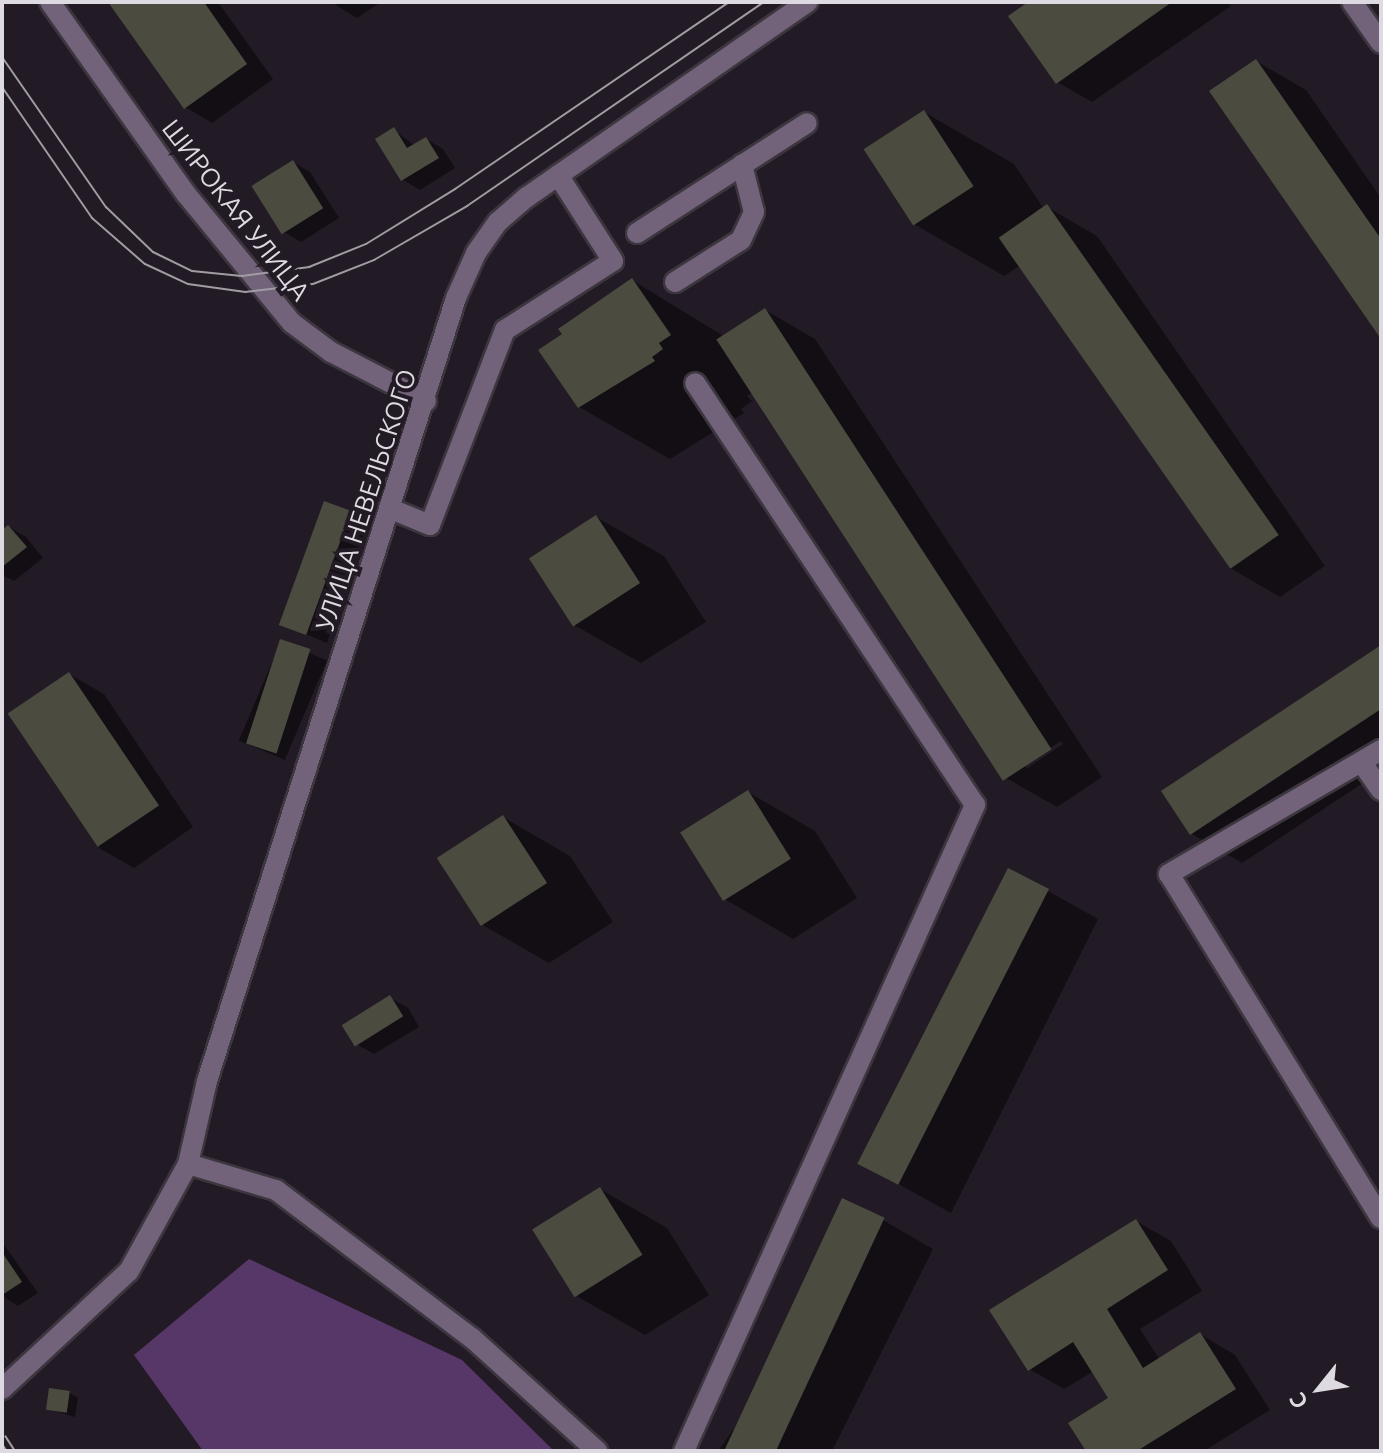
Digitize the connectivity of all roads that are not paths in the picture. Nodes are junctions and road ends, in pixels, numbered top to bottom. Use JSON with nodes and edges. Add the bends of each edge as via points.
{"nodes":[{"id":1,"x":50,"y":2,"type":"edge"},
{"id":2,"x":808,"y":2,"type":"edge"},
{"id":3,"x":1352,"y":2,"type":"edge"},
{"id":4,"x":1381,"y":43,"type":"edge"},
{"id":5,"x":807,"y":123,"type":"dead end"},
{"id":6,"x":742,"y":165,"type":"junction"},
{"id":7,"x":558,"y":175,"type":"junction"},
{"id":8,"x":637,"y":233,"type":"dead end"},
{"id":9,"x":675,"y":282,"type":"dead end"},
{"id":10,"x":695,"y":383,"type":"dead end"},
{"id":11,"x":426,"y":401,"type":"junction"},
{"id":12,"x":391,"y":509,"type":"junction"},
{"id":13,"x":1381,"y":750,"type":"edge"},
{"id":14,"x":1362,"y":763,"type":"junction"},
{"id":15,"x":1381,"y":790,"type":"edge"},
{"id":16,"x":188,"y":1164,"type":"junction"},
{"id":17,"x":1381,"y":1218,"type":"edge"},
{"id":18,"x":2,"y":1389,"type":"edge"},
{"id":19,"x":597,"y":1451,"type":"edge"},
{"id":20,"x":684,"y":1451,"type":"edge"}],
"edges":[{"from":1,"to":11,"type":"street","name":"ШИРОКАЯ УЛИЦА","via":[[186,194],[292,323],[331,352]]},
{"from":2,"to":7,"type":"street","name":"УЛИЦА НЕВЕЛЬСКОГО"},
{"from":3,"to":4,"type":"street"},
{"from":5,"to":6,"type":"street"},
{"from":6,"to":8,"type":"street"},
{"from":6,"to":9,"type":"street","via":[[754,212],[741,240]]},
{"from":7,"to":11,"type":"street","name":"УЛИЦА НЕВЕЛЬСКОГО","via":[[498,222],[476,253],[456,298]]},
{"from":7,"to":12,"type":"street","via":[[613,261],[505,330],[430,525]]},
{"from":10,"to":20,"type":"street","via":[[975,805]]},
{"from":11,"to":12,"type":"street","name":"УЛИЦА НЕВЕЛЬСКОГО"},
{"from":12,"to":16,"type":"street","name":"УЛИЦА НЕВЕЛЬСКОГО","via":[[207,1081]]},
{"from":13,"to":14,"type":"street"},
{"from":14,"to":15,"type":"street"},
{"from":14,"to":17,"type":"street","via":[[1169,874]]},
{"from":16,"to":18,"type":"street","name":"УЛИЦА НЕВЕЛЬСКОГО","via":[[129,1271]]},
{"from":16,"to":19,"type":"street","via":[[276,1190],[472,1338]]}]}
